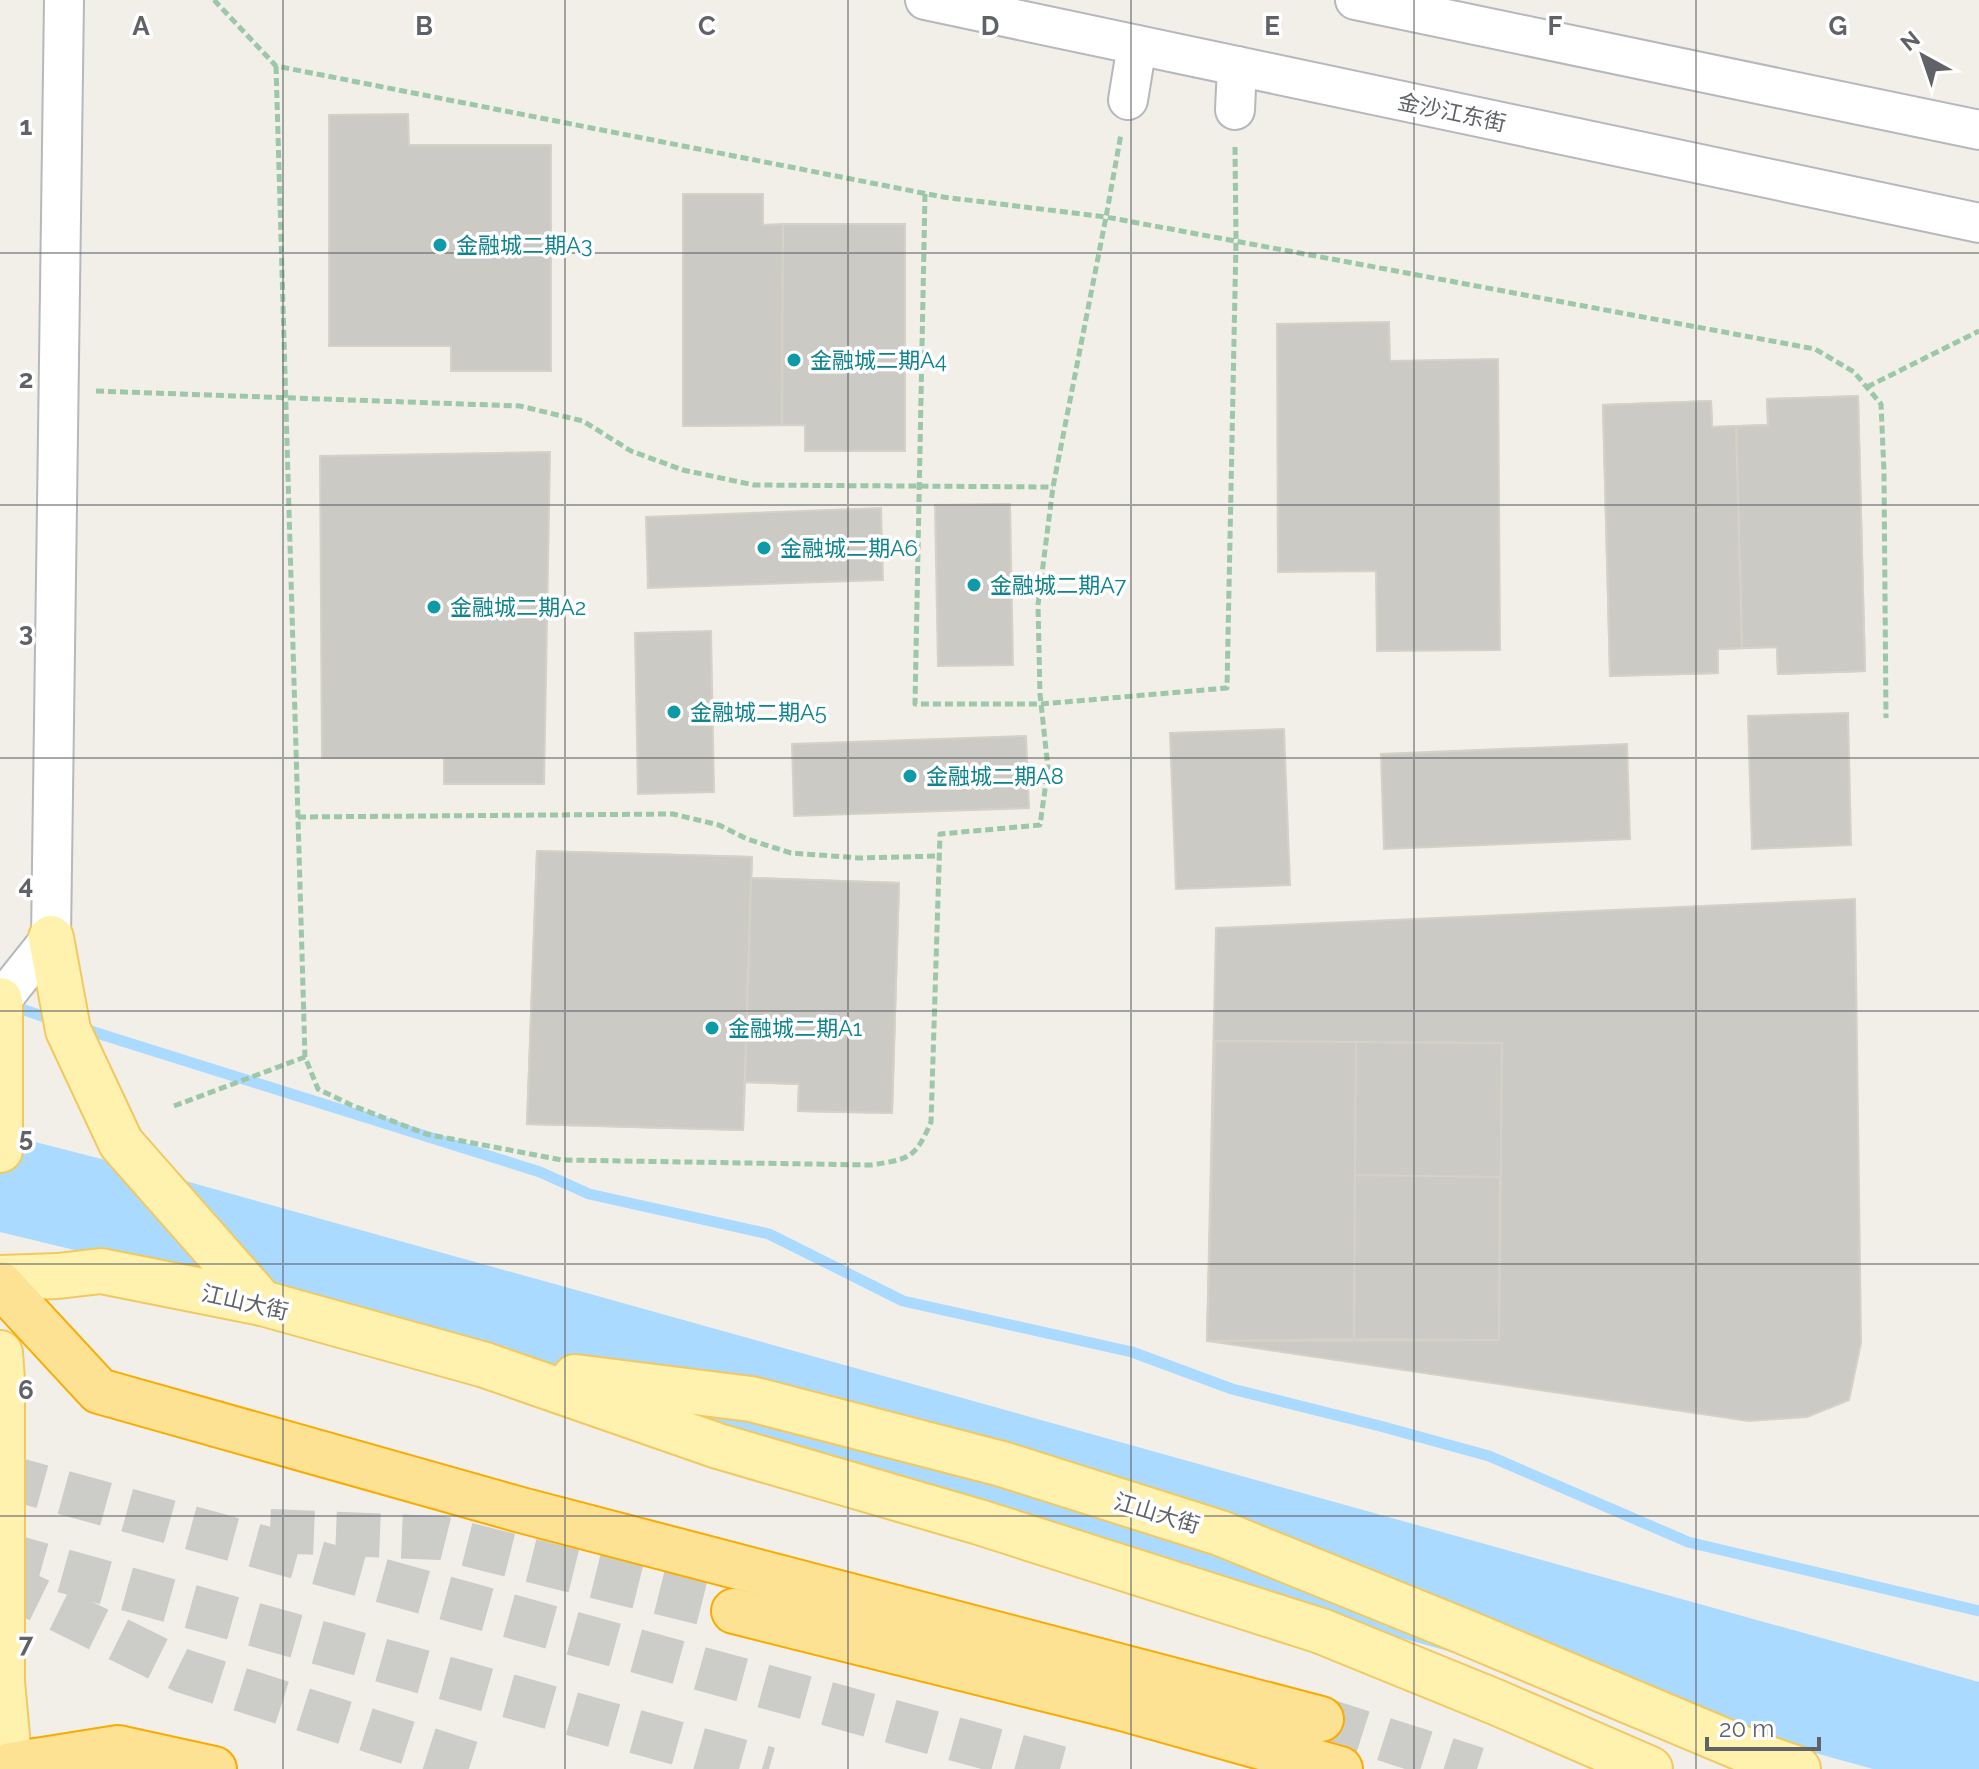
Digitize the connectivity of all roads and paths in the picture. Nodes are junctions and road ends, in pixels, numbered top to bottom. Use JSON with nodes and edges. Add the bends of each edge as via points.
{"nodes":[{"id":1,"x":64,"y":0,"type":"edge"},
{"id":2,"x":214,"y":0,"type":"edge"},
{"id":3,"x":925,"y":0,"type":"edge"},
{"id":4,"x":1355,"y":0,"type":"edge"},
{"id":5,"x":1137,"y":45,"type":"junction"},
{"id":6,"x":276,"y":66,"type":"junction"},
{"id":7,"x":1237,"y":66,"type":"junction"},
{"id":8,"x":1128,"y":100,"type":"joint"},
{"id":9,"x":1235,"y":110,"type":"joint"},
{"id":10,"x":1979,"y":130,"type":"edge"},
{"id":11,"x":925,"y":194,"type":"junction"},
{"id":12,"x":1106,"y":217,"type":"junction"},
{"id":13,"x":1979,"y":223,"type":"edge"},
{"id":14,"x":1236,"y":241,"type":"junction"},
{"id":15,"x":1979,"y":331,"type":"edge"},
{"id":16,"x":1867,"y":387,"type":"junction"},
{"id":17,"x":59,"y":390,"type":"junction"},
{"id":18,"x":286,"y":399,"type":"junction"},
{"id":19,"x":919,"y":487,"type":"junction"},
{"id":20,"x":1053,"y":487,"type":"junction"},
{"id":21,"x":1041,"y":704,"type":"junction"},
{"id":22,"x":1886,"y":718,"type":"dead end"},
{"id":23,"x":298,"y":817,"type":"junction"},
{"id":24,"x":939,"y":856,"type":"junction"},
{"id":25,"x":51,"y":938,"type":"junction"},
{"id":26,"x":0,"y":1001,"type":"edge"},
{"id":27,"x":305,"y":1057,"type":"junction"},
{"id":28,"x":174,"y":1106,"type":"dead end"},
{"id":29,"x":0,"y":1150,"type":"edge"},
{"id":30,"x":0,"y":1281,"type":"edge"},
{"id":31,"x":262,"y":1303,"type":"junction"},
{"id":32,"x":0,"y":1353,"type":"edge"},
{"id":33,"x":485,"y":1365,"type":"junction"},
{"id":34,"x":734,"y":1611,"type":"tunnel mouth"},
{"id":35,"x":1321,"y":1719,"type":"tunnel mouth"},
{"id":36,"x":9,"y":1767,"type":"edge"},
{"id":37,"x":214,"y":1769,"type":"edge"},
{"id":38,"x":1340,"y":1769,"type":"edge"},
{"id":39,"x":1650,"y":1769,"type":"edge"},
{"id":40,"x":1798,"y":1769,"type":"edge"}],
"edges":[{"from":1,"to":17,"type":"street"},
{"from":2,"to":6,"type":"path"},
{"from":3,"to":5,"type":"street","name":"金沙江东街"},
{"from":4,"to":10,"type":"street"},
{"from":5,"to":7,"type":"street","name":"金沙江东街"},
{"from":5,"to":8,"type":"street"},
{"from":6,"to":11,"type":"path"},
{"from":6,"to":18,"type":"path"},
{"from":7,"to":9,"type":"street"},
{"from":7,"to":13,"type":"street","name":"金沙江东街"},
{"from":8,"to":12,"type":"path"},
{"from":9,"to":14,"type":"path"},
{"from":11,"to":12,"type":"path"},
{"from":11,"to":19,"type":"path"},
{"from":12,"to":14,"type":"path"},
{"from":12,"to":20,"type":"path"},
{"from":14,"to":16,"type":"path","via":[[1815,349],[1854,372]]},
{"from":14,"to":21,"type":"path","via":[[1227,688]]},
{"from":15,"to":16,"type":"path"},
{"from":16,"to":22,"type":"path","via":[[1881,404]]},
{"from":17,"to":18,"type":"path"},
{"from":17,"to":25,"type":"street"},
{"from":18,"to":19,"type":"path","via":[[520,406],[583,421],[631,451],[683,470],[754,485]]},
{"from":18,"to":23,"type":"path"},
{"from":19,"to":20,"type":"path"},
{"from":19,"to":21,"type":"path","via":[[915,704]]},
{"from":20,"to":21,"type":"path","via":[[1038,605]]},
{"from":21,"to":24,"type":"path","via":[[1048,768],[1040,825],[940,834]]},
{"from":23,"to":24,"type":"path","via":[[673,814],[791,853]]},
{"from":23,"to":27,"type":"path"},
{"from":24,"to":27,"type":"path","via":[[931,1122],[921,1145],[903,1160],[871,1165],[562,1160],[426,1134],[351,1105],[318,1089]]},
{"from":25,"to":26,"type":"street"},
{"from":25,"to":31,"type":"main road","via":[[68,1030],[121,1143]]},
{"from":26,"to":29,"type":"main road"},
{"from":27,"to":28,"type":"path"},
{"from":30,"to":31,"type":"main road","name":"江山大街","via":[[101,1271]]},
{"from":30,"to":35,"type":"highway","via":[[99,1391],[536,1514]]},
{"from":31,"to":33,"type":"main road","name":"江山大街"},
{"from":32,"to":36,"type":"main road","via":[[2,1682]]},
{"from":33,"to":39,"type":"main road","name":"江山大街","via":[[718,1446],[1321,1631]]},
{"from":33,"to":40,"type":"main road","name":"江山大街","via":[[751,1399],[1002,1464],[1220,1533]]},
{"from":34,"to":38,"type":"highway","via":[[1122,1708]]},
{"from":36,"to":37,"type":"highway","via":[[118,1748]]}]}
